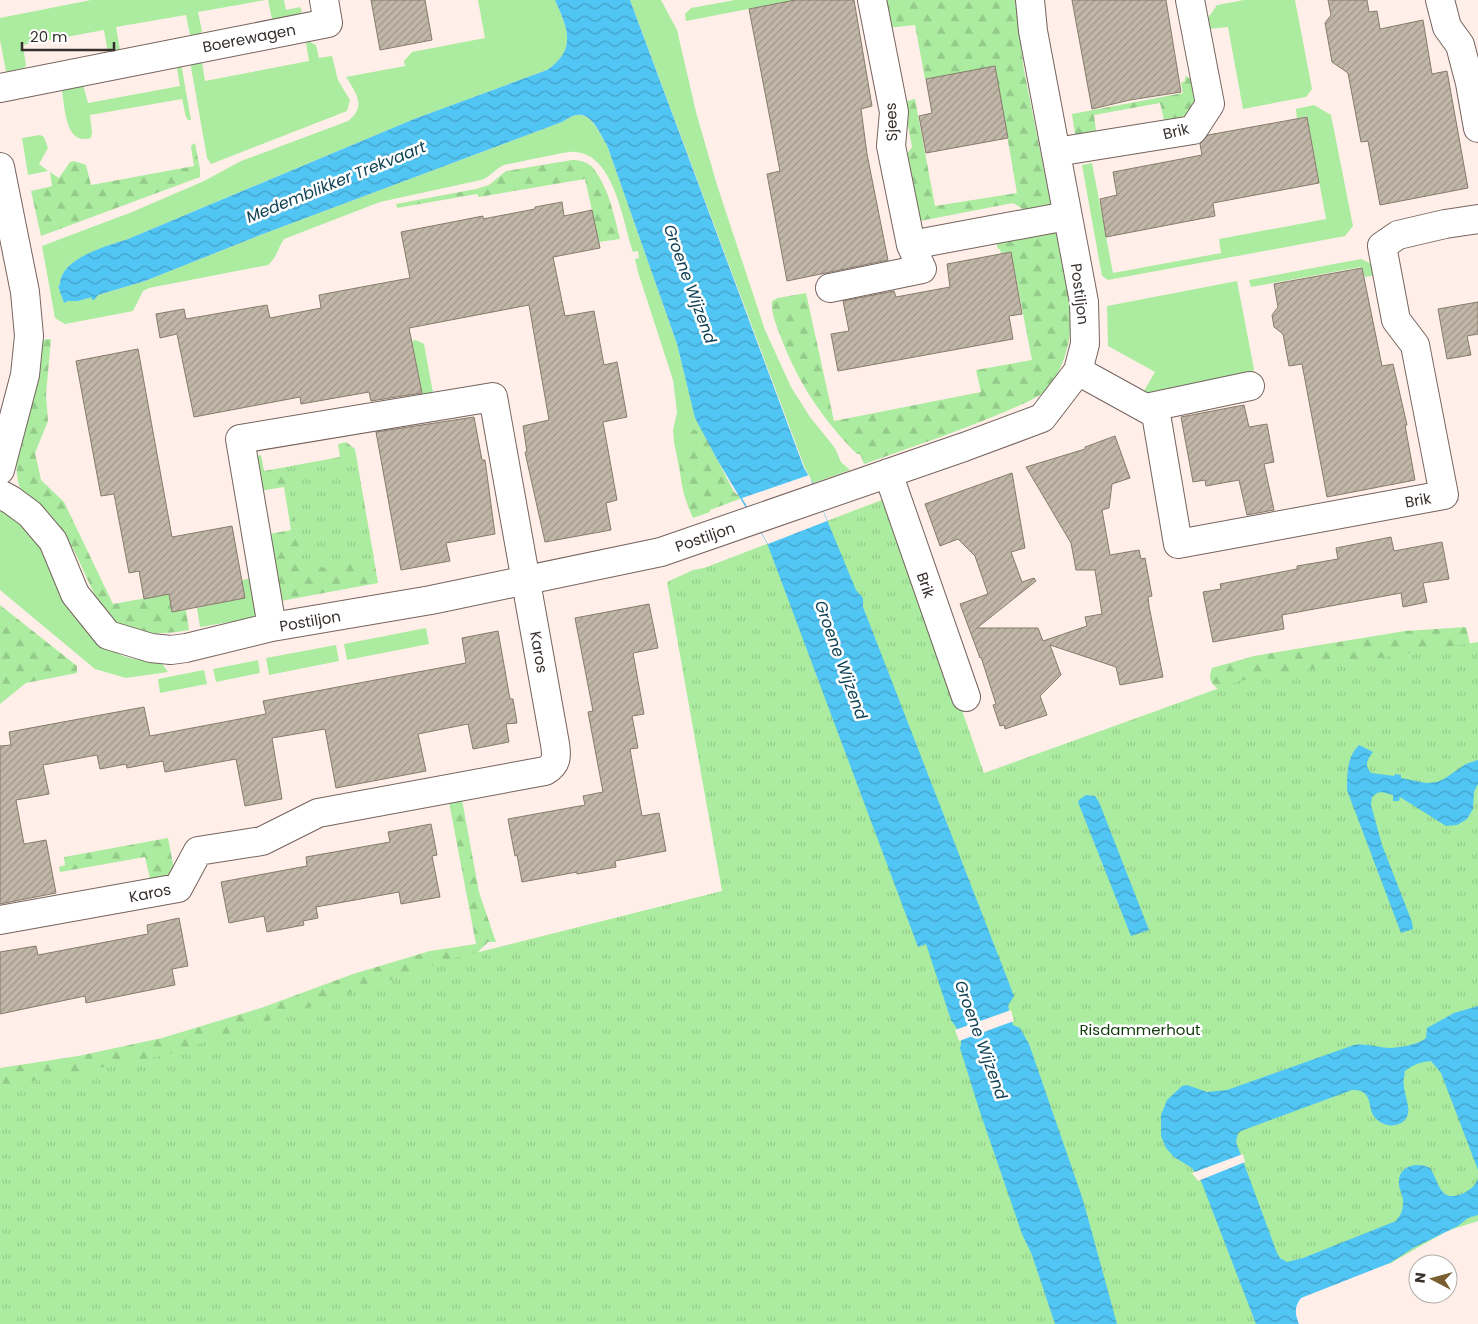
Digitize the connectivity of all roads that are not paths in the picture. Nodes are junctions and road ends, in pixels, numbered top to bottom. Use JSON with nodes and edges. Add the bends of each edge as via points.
{"nodes":[{"id":1,"x":324,"y":0,"type":"edge"},
{"id":2,"x":872,"y":0,"type":"edge"},
{"id":3,"x":1030,"y":0,"type":"edge"},
{"id":4,"x":1190,"y":0,"type":"edge"},
{"id":5,"x":1440,"y":0,"type":"edge"},
{"id":6,"x":0,"y":88,"type":"edge"},
{"id":7,"x":1478,"y":128,"type":"edge"},
{"id":8,"x":1056,"y":152,"type":"junction"},
{"id":9,"x":0,"y":167,"type":"edge"},
{"id":10,"x":1067,"y":216,"type":"junction"},
{"id":11,"x":1478,"y":219,"type":"edge"},
{"id":12,"x":911,"y":245,"type":"junction"},
{"id":13,"x":830,"y":288,"type":"dead end"},
{"id":14,"x":1078,"y":371,"type":"junction"},
{"id":15,"x":1250,"y":386,"type":"dead end"},
{"id":16,"x":1146,"y":408,"type":"junction"},
{"id":17,"x":0,"y":470,"type":"edge"},
{"id":18,"x":888,"y":474,"type":"junction"},
{"id":19,"x":0,"y":494,"type":"edge"},
{"id":20,"x":527,"y":581,"type":"junction"},
{"id":21,"x":272,"y":628,"type":"junction"},
{"id":22,"x":966,"y":697,"type":"dead end"},
{"id":23,"x":0,"y":920,"type":"edge"}],
"edges":[{"from":1,"to":6,"type":"street","name":"Boerewagen","via":[[328,22]]},
{"from":2,"to":12,"type":"street","name":"Sjees","via":[[894,112],[892,146]]},
{"from":3,"to":8,"type":"street","name":"Postiljon","via":[[1032,31]]},
{"from":4,"to":8,"type":"street","name":"Brik","via":[[1210,104],[1193,130]]},
{"from":5,"to":7,"type":"street","via":[[1447,27],[1460,45]]},
{"from":8,"to":10,"type":"street","name":"Postiljon"},
{"from":9,"to":17,"type":"street","via":[[26,292],[29,336],[25,375]]},
{"from":10,"to":12,"type":"street"},
{"from":10,"to":14,"type":"street","name":"Postiljon","via":[[1084,302],[1085,344]]},
{"from":11,"to":16,"type":"street","name":"Brik","via":[[1398,235],[1382,246],[1396,320],[1415,345],[1444,495],[1178,544],[1156,414]]},
{"from":12,"to":13,"type":"street","name":"Sjees","via":[[922,269]]},
{"from":14,"to":16,"type":"street","name":"Brik"},
{"from":14,"to":18,"type":"street","name":"Postiljon","via":[[1042,418]]},
{"from":15,"to":16,"type":"street"},
{"from":18,"to":20,"type":"street","name":"Postiljon","via":[[660,552]]},
{"from":18,"to":22,"type":"street","name":"Brik"},
{"from":19,"to":21,"type":"street","name":"Postiljon","via":[[30,514],[54,541],[75,594],[108,635],[151,648],[171,650]]},
{"from":20,"to":21,"type":"street","name":"Postiljon"},
{"from":20,"to":21,"type":"street","name":"Karos","via":[[493,397],[240,439]]},
{"from":20,"to":23,"type":"street","name":"Karos","via":[[557,755],[551,768],[318,813],[262,841],[198,852],[178,888]]}]}
